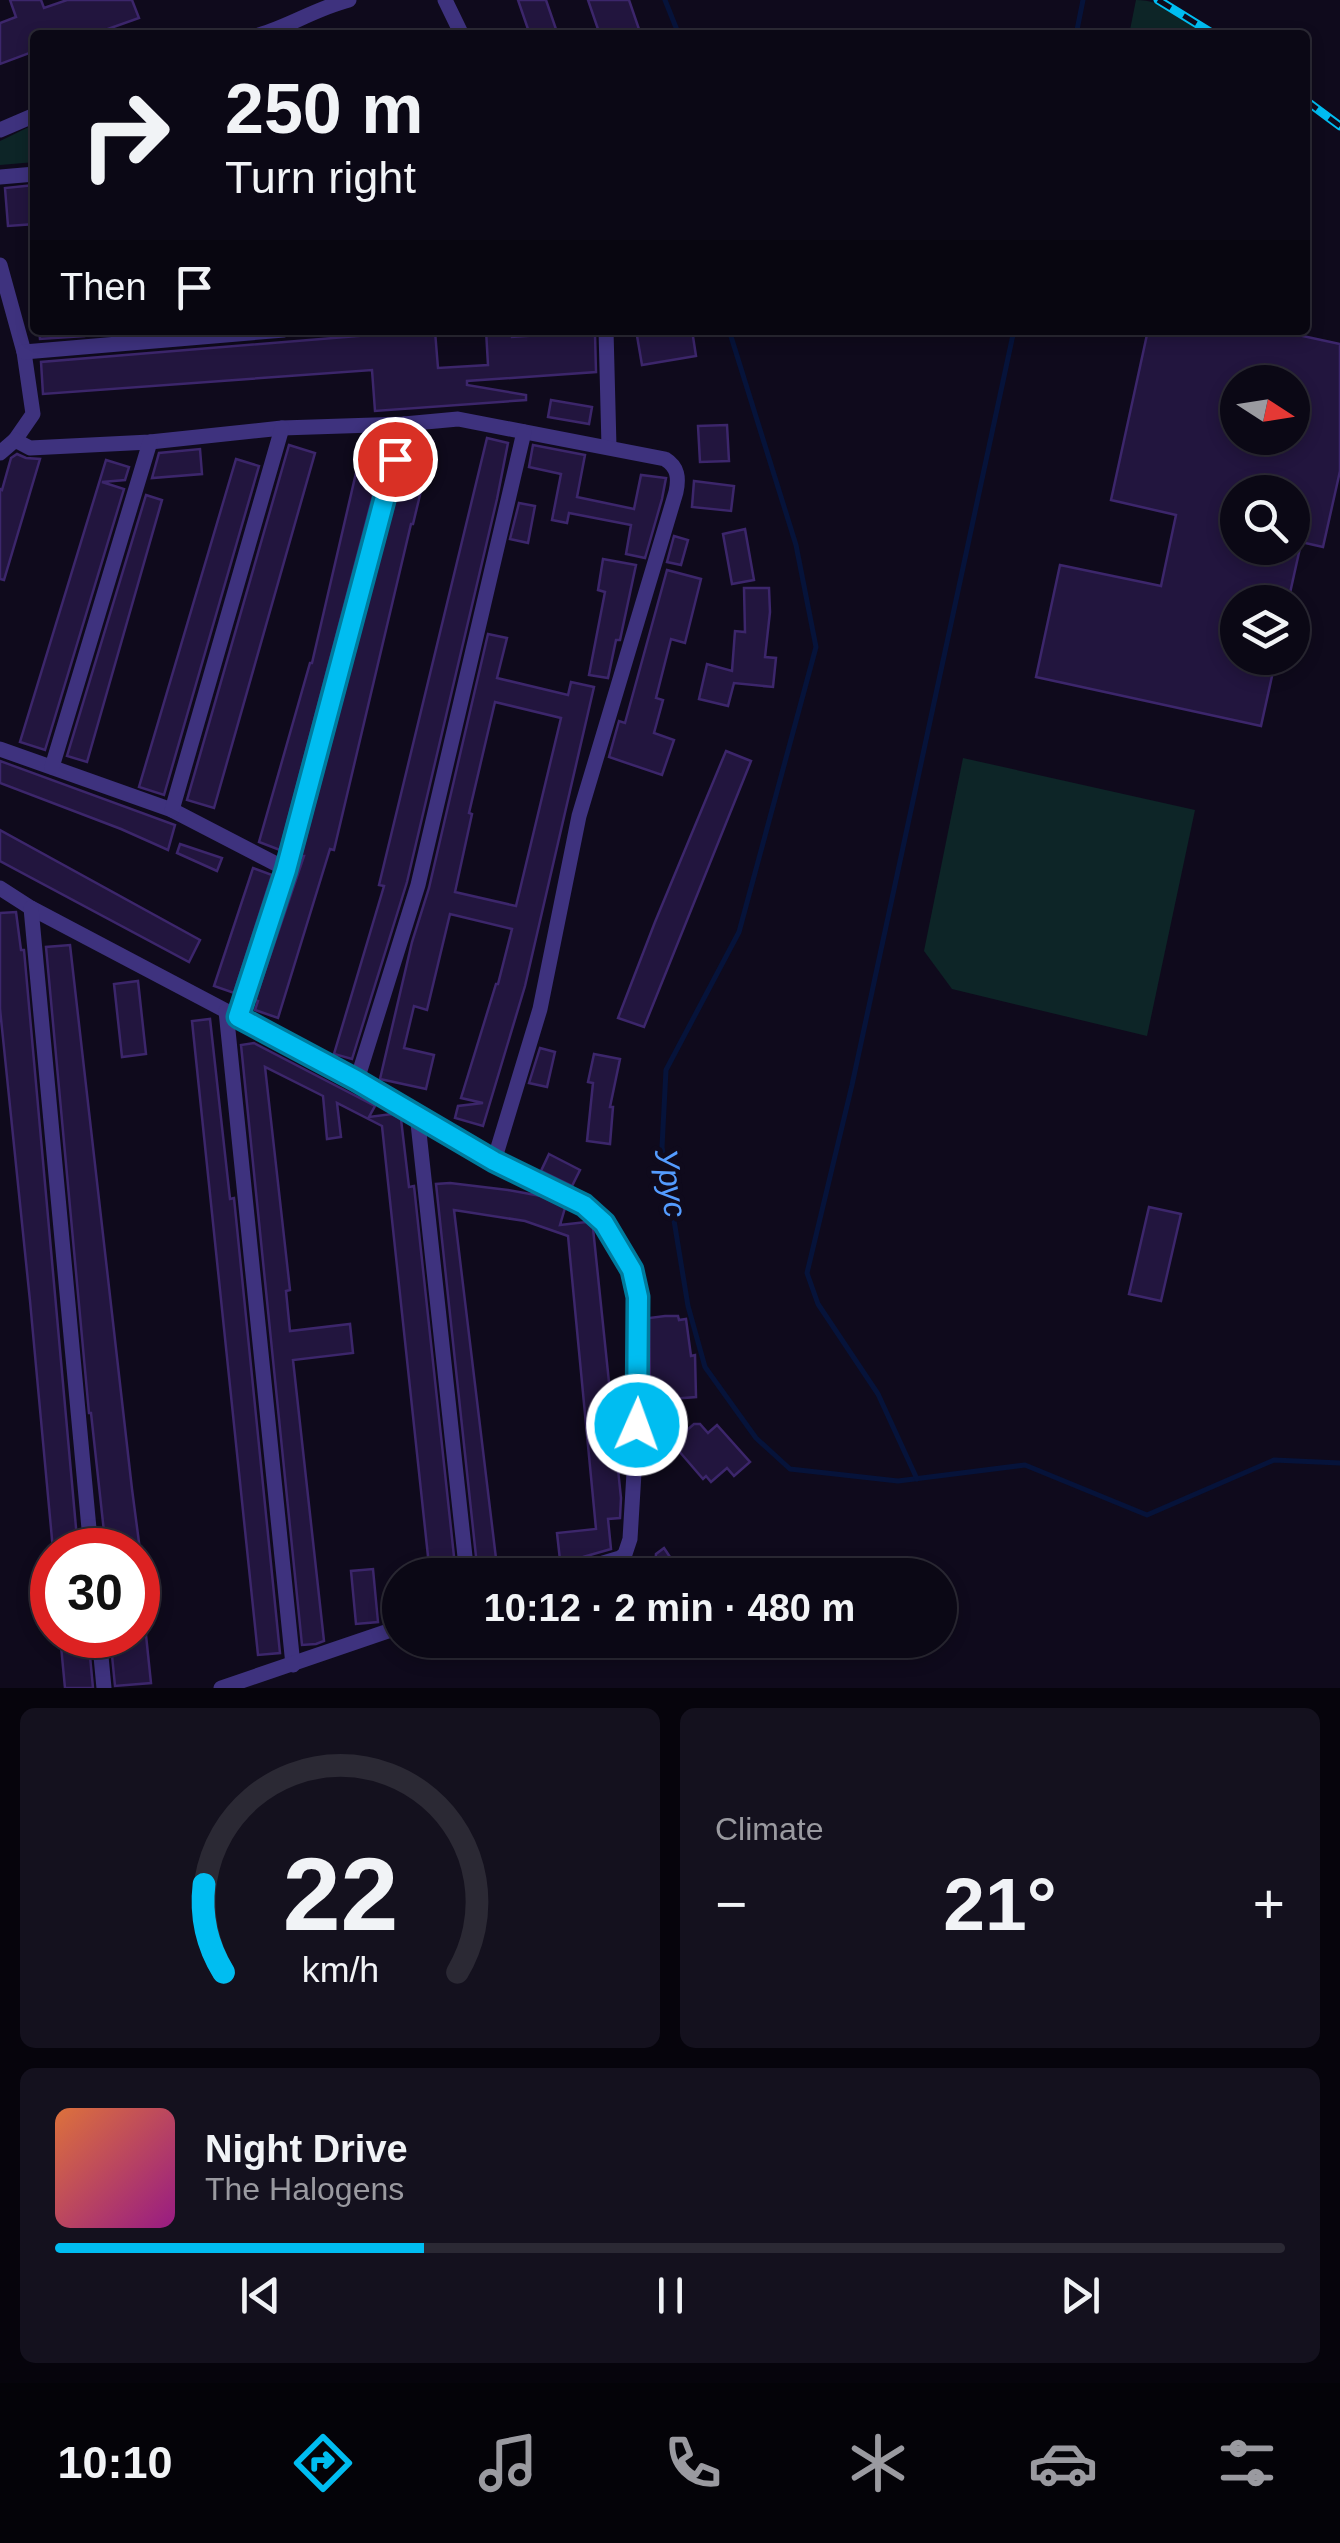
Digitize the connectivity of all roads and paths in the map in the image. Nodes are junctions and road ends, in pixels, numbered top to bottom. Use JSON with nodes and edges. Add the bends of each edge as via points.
{"nodes":[{"id":1,"x":348,"y":0,"type":"edge"},
{"id":2,"x":445,"y":0,"type":"edge"},
{"id":3,"x":270,"y":30,"type":"edge"},
{"id":4,"x":460,"y":30,"type":"edge"},
{"id":5,"x":30,"y":117,"type":"edge"},
{"id":6,"x":0,"y":130,"type":"edge"},
{"id":7,"x":30,"y":174,"type":"edge"},
{"id":8,"x":0,"y":177,"type":"edge"},
{"id":9,"x":0,"y":264,"type":"edge"},
{"id":10,"x":17,"y":326,"type":"junction"},
{"id":11,"x":0,"y":332,"type":"edge"},
{"id":12,"x":225,"y":335,"type":"edge"},
{"id":13,"x":606,"y":335,"type":"edge"},
{"id":14,"x":24,"y":352,"type":"junction"},
{"id":15,"x":404,"y":424,"type":"junction"},
{"id":16,"x":282,"y":428,"type":"junction"},
{"id":17,"x":524,"y":432,"type":"junction"},
{"id":18,"x":15,"y":440,"type":"junction"},
{"id":19,"x":150,"y":442,"type":"junction"},
{"id":20,"x":609,"y":447,"type":"junction"},
{"id":21,"x":0,"y":452,"type":"edge"},
{"id":22,"x":0,"y":749,"type":"edge"},
{"id":23,"x":52,"y":766,"type":"junction"},
{"id":24,"x":172,"y":810,"type":"junction"},
{"id":25,"x":286,"y":870,"type":"junction"},
{"id":26,"x":0,"y":888,"type":"edge"},
{"id":27,"x":31,"y":908,"type":"junction"},
{"id":28,"x":232,"y":1014,"type":"junction"},
{"id":29,"x":356,"y":1080,"type":"junction"},
{"id":30,"x":416,"y":1114,"type":"junction"},
{"id":31,"x":494,"y":1161,"type":"junction"},
{"id":32,"x":90,"y":1528,"type":"edge"},
{"id":33,"x":465,"y":1558,"type":"edge"},
{"id":34,"x":620,"y":1558,"type":"edge"},
{"id":35,"x":382,"y":1634,"type":"edge"},
{"id":36,"x":101,"y":1658,"type":"edge"},
{"id":37,"x":293,"y":1664,"type":"junction"},
{"id":38,"x":104,"y":1688,"type":"edge"},
{"id":39,"x":221,"y":1688,"type":"edge"}],
"edges":[{"from":1,"to":3,"type":"street"},
{"from":2,"to":4,"type":"street"},
{"from":5,"to":6,"type":"street"},
{"from":7,"to":8,"type":"street"},
{"from":9,"to":10,"type":"street"},
{"from":10,"to":11,"type":"street"},
{"from":10,"to":14,"type":"street"},
{"from":12,"to":14,"type":"street"},
{"from":13,"to":20,"type":"street"},
{"from":14,"to":18,"type":"street","via":[[34,414]]},
{"from":15,"to":16,"type":"street"},
{"from":15,"to":17,"type":"street","via":[[458,419]]},
{"from":15,"to":25,"type":"street"},
{"from":16,"to":19,"type":"street"},
{"from":16,"to":24,"type":"street"},
{"from":17,"to":20,"type":"street"},
{"from":17,"to":29,"type":"street","via":[[418,886]]},
{"from":18,"to":19,"type":"street","via":[[30,448]]},
{"from":18,"to":21,"type":"street"},
{"from":19,"to":23,"type":"street"},
{"from":20,"to":31,"type":"street","via":[[666,459],[678,482],[579,816],[540,1008]]},
{"from":22,"to":23,"type":"street"},
{"from":23,"to":24,"type":"street"},
{"from":24,"to":25,"type":"street"},
{"from":25,"to":28,"type":"street"},
{"from":26,"to":27,"type":"street"},
{"from":27,"to":28,"type":"street"},
{"from":27,"to":32,"type":"street"},
{"from":28,"to":29,"type":"street"},
{"from":28,"to":37,"type":"street"},
{"from":29,"to":30,"type":"street"},
{"from":30,"to":31,"type":"street"},
{"from":30,"to":33,"type":"street"},
{"from":31,"to":34,"type":"street","via":[[584,1205],[604,1223],[632,1270],[639,1390],[628,1547]]},
{"from":35,"to":37,"type":"street"},
{"from":36,"to":38,"type":"street"},
{"from":37,"to":39,"type":"street"}]}
